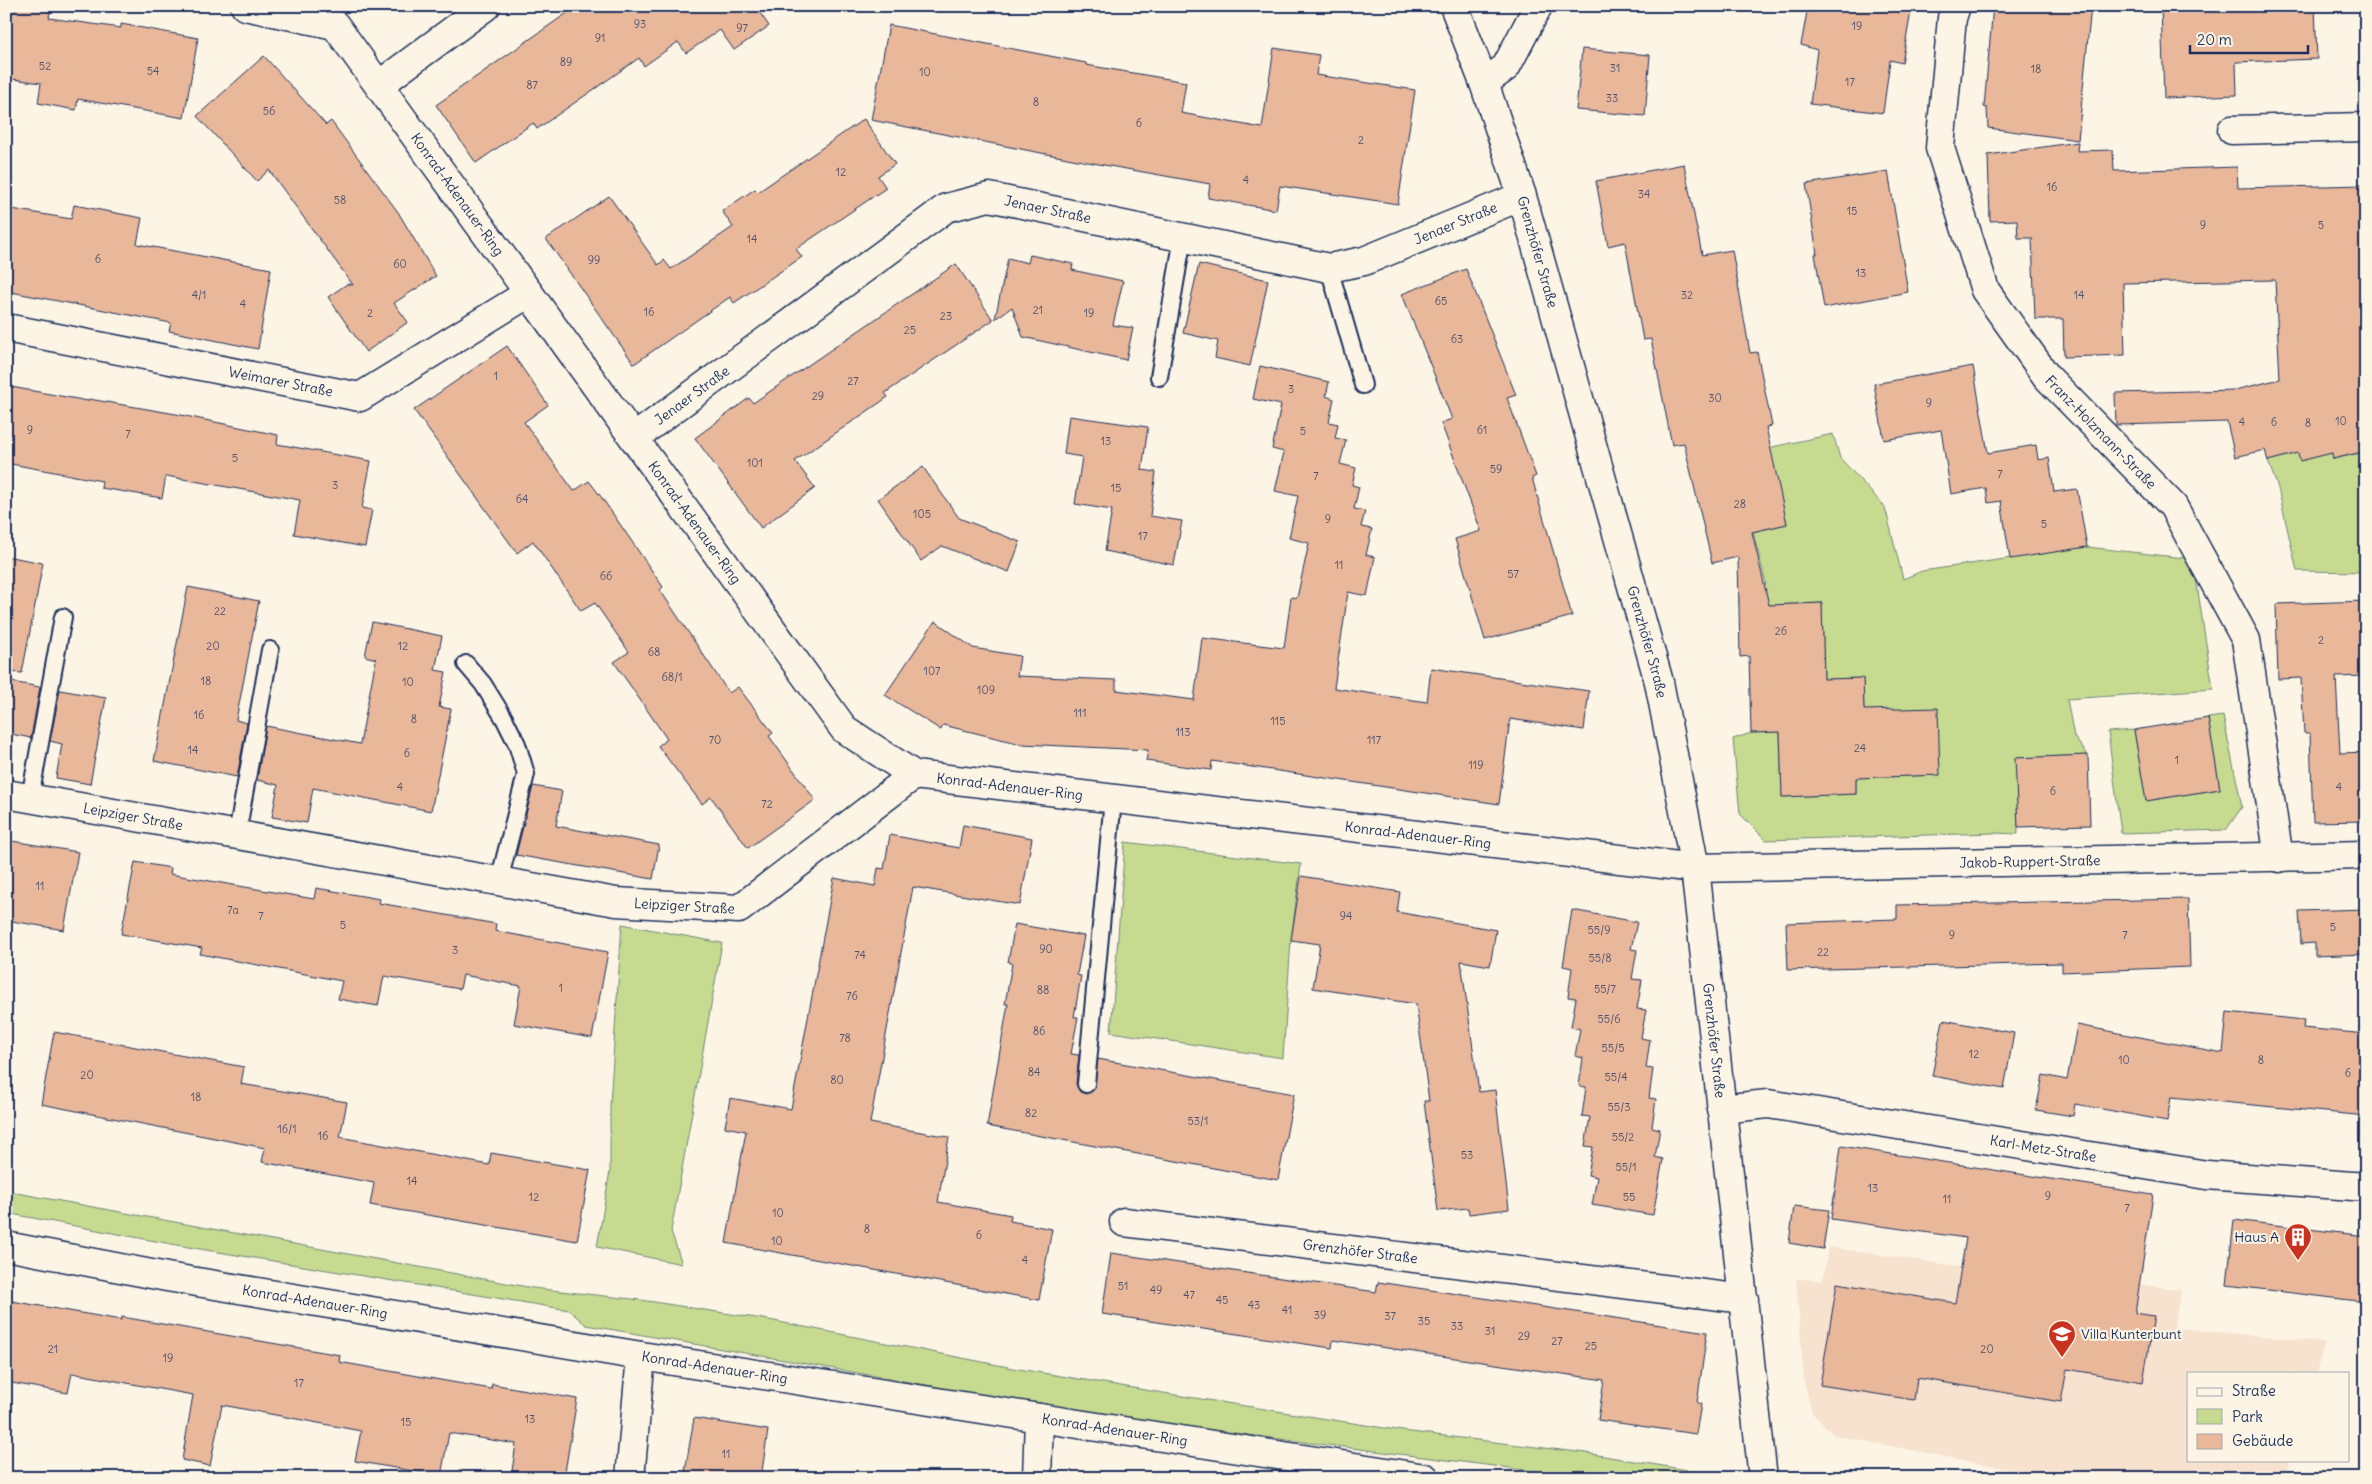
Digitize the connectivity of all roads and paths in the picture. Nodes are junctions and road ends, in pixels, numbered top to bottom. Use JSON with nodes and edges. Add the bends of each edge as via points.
{"nodes":[{"id":1,"x":245,"y":6,"type":"edge"},
{"id":2,"x":486,"y":6,"type":"edge"},
{"id":3,"x":1454,"y":6,"type":"edge"},
{"id":4,"x":1538,"y":6,"type":"edge"},
{"id":5,"x":1956,"y":6,"type":"edge"},
{"id":6,"x":337,"y":16,"type":"edge"},
{"id":7,"x":1484,"y":83,"type":"junction"},
{"id":8,"x":379,"y":85,"type":"junction"},
{"id":9,"x":2366,"y":127,"type":"edge"},
{"id":10,"x":2232,"y":130,"type":"dead end"},
{"id":11,"x":1522,"y":196,"type":"junction"},
{"id":12,"x":1183,"y":237,"type":"junction"},
{"id":13,"x":1330,"y":268,"type":"junction"},
{"id":14,"x":530,"y":293,"type":"junction"},
{"id":15,"x":6,"y":328,"type":"edge"},
{"id":16,"x":1159,"y":377,"type":"dead end"},
{"id":17,"x":1363,"y":385,"type":"dead end"},
{"id":18,"x":634,"y":438,"type":"junction"},
{"id":19,"x":63,"y":617,"type":"dead end"},
{"id":20,"x":270,"y":650,"type":"dead end"},
{"id":21,"x":466,"y":664,"type":"dead end"},
{"id":22,"x":914,"y":775,"type":"junction"},
{"id":23,"x":18,"y":796,"type":"edge"},
{"id":24,"x":1113,"y":799,"type":"junction"},
{"id":25,"x":237,"y":834,"type":"junction"},
{"id":26,"x":2366,"y":855,"type":"edge"},
{"id":27,"x":2279,"y":858,"type":"junction"},
{"id":28,"x":1695,"y":868,"type":"junction"},
{"id":29,"x":499,"y":881,"type":"junction"},
{"id":30,"x":1086,"y":1084,"type":"dead end"},
{"id":31,"x":1721,"y":1109,"type":"junction"},
{"id":32,"x":2366,"y":1187,"type":"edge"},
{"id":33,"x":1124,"y":1222,"type":"dead end"},
{"id":34,"x":6,"y":1246,"type":"edge"},
{"id":35,"x":1744,"y":1299,"type":"junction"},
{"id":36,"x":641,"y":1356,"type":"junction"},
{"id":37,"x":1039,"y":1418,"type":"junction"},
{"id":38,"x":630,"y":1478,"type":"edge"},
{"id":39,"x":1037,"y":1478,"type":"edge"},
{"id":40,"x":1425,"y":1478,"type":"edge"},
{"id":41,"x":1763,"y":1478,"type":"edge"}],
"edges":[{"from":1,"to":6,"type":"street","name":"Konrad-Adenauer-Ring"},
{"from":2,"to":8,"type":"street"},
{"from":3,"to":7,"type":"street","name":"Grenzhöfer Straße"},
{"from":4,"to":7,"type":"street","via":[[1506,67]]},
{"from":5,"to":27,"type":"street","name":"Franz-Holzmann-Straße","via":[[1952,18],[1940,148],[1985,290],[2047,377],[2173,506],[2246,640]]},
{"from":6,"to":8,"type":"street","name":"Konrad-Adenauer-Ring"},
{"from":7,"to":11,"type":"street","name":"Grenzhöfer Straße"},
{"from":8,"to":14,"type":"street","name":"Konrad-Adenauer-Ring"},
{"from":9,"to":10,"type":"street"},
{"from":11,"to":13,"type":"street","name":"Jenaer Straße","via":[[1364,261]]},
{"from":11,"to":28,"type":"street","name":"Grenzhöfer Straße","via":[[1659,682]]},
{"from":12,"to":13,"type":"street","name":"Jenaer Straße"},
{"from":12,"to":16,"type":"lane"},
{"from":12,"to":18,"type":"street","name":"Jenaer Straße","via":[[989,197],[946,208]]},
{"from":13,"to":17,"type":"lane"},
{"from":14,"to":15,"type":"street","name":"Weimarer Straße","via":[[360,397]]},
{"from":14,"to":18,"type":"street","name":"Konrad-Adenauer-Ring"},
{"from":18,"to":22,"type":"street","name":"Konrad-Adenauer-Ring","via":[[844,728]]},
{"from":19,"to":23,"type":"lane","name":"Leipziger Straße"},
{"from":20,"to":25,"type":"lane"},
{"from":21,"to":29,"type":"lane","via":[[484,684],[504,718],[517,744],[526,774]]},
{"from":22,"to":24,"type":"street","name":"Konrad-Adenauer-Ring"},
{"from":22,"to":29,"type":"street","name":"Leipziger Straße","via":[[739,909],[616,902]]},
{"from":23,"to":25,"type":"street","name":"Leipziger Straße"},
{"from":24,"to":28,"type":"street","name":"Konrad-Adenauer-Ring"},
{"from":24,"to":30,"type":"lane"},
{"from":25,"to":29,"type":"street","name":"Leipziger Straße"},
{"from":26,"to":27,"type":"street","name":"Jakob-Ruppert-Straße"},
{"from":27,"to":28,"type":"street","name":"Jakob-Ruppert-Straße"},
{"from":28,"to":31,"type":"street","name":"Grenzhöfer Straße"},
{"from":31,"to":32,"type":"street","name":"Karl-Metz-Straße","via":[[1768,1104],[2207,1175]]},
{"from":31,"to":35,"type":"street","name":"Grenzhöfer Straße"},
{"from":33,"to":35,"type":"street","name":"Grenzhöfer Straße"},
{"from":34,"to":36,"type":"street","name":"Konrad-Adenauer-Ring","via":[[168,1277]]},
{"from":35,"to":41,"type":"street","name":"Grenzhöfer Straße"},
{"from":36,"to":37,"type":"street","name":"Konrad-Adenauer-Ring"},
{"from":36,"to":38,"type":"street"},
{"from":37,"to":39,"type":"street"},
{"from":37,"to":40,"type":"street","name":"Konrad-Adenauer-Ring"}]}
